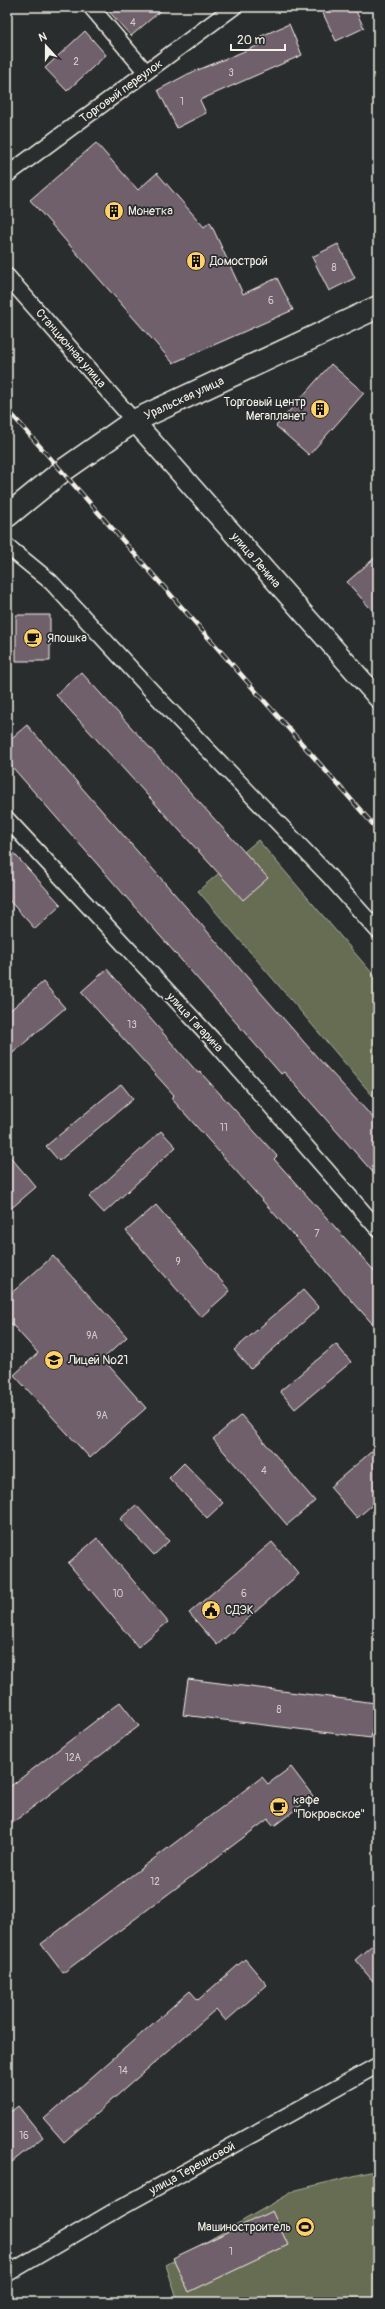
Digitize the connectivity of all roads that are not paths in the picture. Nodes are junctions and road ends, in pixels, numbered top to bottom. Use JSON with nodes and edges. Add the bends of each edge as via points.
{"nodes":[{"id":1,"x":91,"y":7,"type":"edge"},
{"id":2,"x":234,"y":7,"type":"edge"},
{"id":3,"x":146,"y":72,"type":"junction"},
{"id":4,"x":7,"y":175,"type":"edge"},
{"id":5,"x":7,"y":276,"type":"edge"},
{"id":6,"x":378,"y":307,"type":"edge"},
{"id":7,"x":134,"y":421,"type":"junction"},
{"id":8,"x":8,"y":517,"type":"edge"},
{"id":9,"x":7,"y":546,"type":"edge"},
{"id":10,"x":369,"y":681,"type":"edge"},
{"id":11,"x":378,"y":698,"type":"edge"},
{"id":12,"x":7,"y":819,"type":"edge"},
{"id":13,"x":378,"y":931,"type":"edge"},
{"id":14,"x":378,"y":1229,"type":"edge"},
{"id":15,"x":378,"y":2065,"type":"edge"},
{"id":16,"x":7,"y":2274,"type":"edge"}],
"edges":[{"from":1,"to":3,"type":"street"},
{"from":2,"to":3,"type":"street","name":"Торговый переулок"},
{"from":3,"to":4,"type":"street","name":"Торговый переулок"},
{"from":5,"to":7,"type":"street","name":"Станционная улица"},
{"from":6,"to":7,"type":"main road","name":"Уральская улица"},
{"from":7,"to":8,"type":"main road","name":"Уральская улица","via":[[61,472]]},
{"from":7,"to":10,"type":"street","name":"улица Ленина"},
{"from":9,"to":13,"type":"street","via":[[50,582]]},
{"from":10,"to":11,"type":"street","name":"улица Ленина"},
{"from":12,"to":14,"type":"street","name":"улица Гагарина","via":[[214,1041]]},
{"from":15,"to":16,"type":"street","name":"улица Терешковой","via":[[116,2210]]}]}
